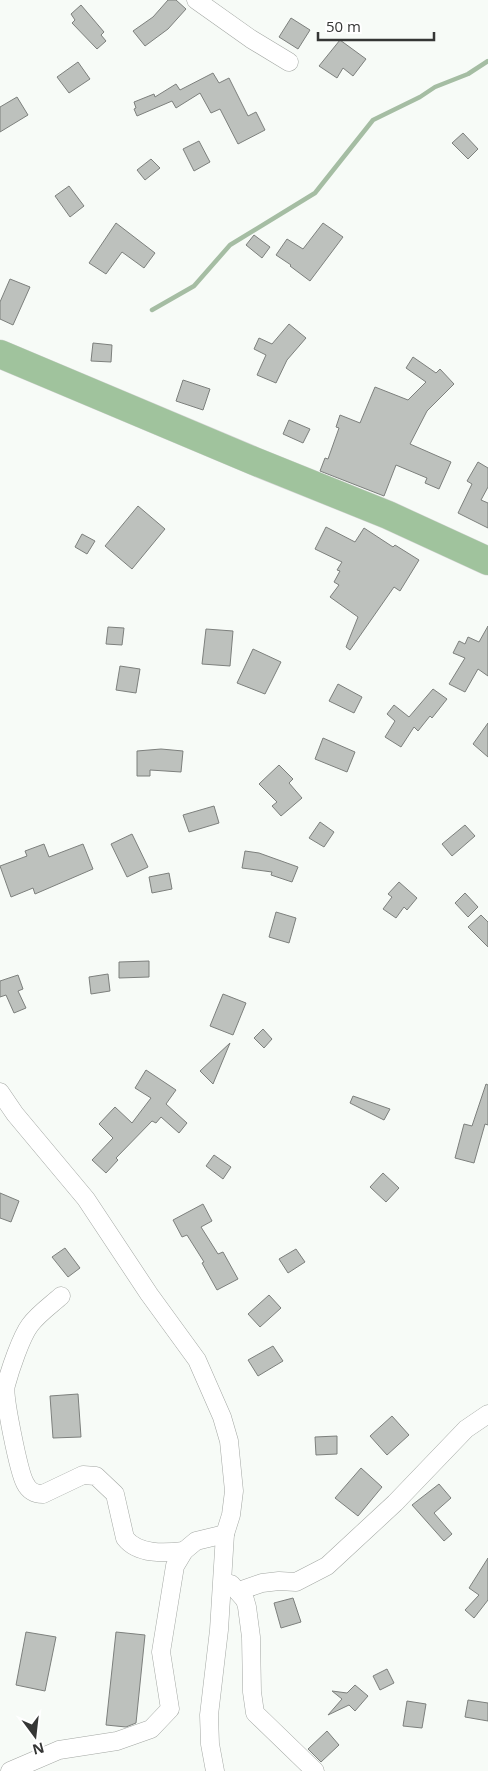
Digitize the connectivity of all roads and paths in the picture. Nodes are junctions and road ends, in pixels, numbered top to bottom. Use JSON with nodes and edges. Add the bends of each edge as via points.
{"nodes":[{"id":1,"x":196,"y":0,"type":"edge"},
{"id":2,"x":289,"y":62,"type":"dead end"},
{"id":3,"x":0,"y":354,"type":"edge"},
{"id":4,"x":488,"y":561,"type":"edge"},
{"id":5,"x":0,"y":1092,"type":"edge"},
{"id":6,"x":61,"y":1296,"type":"dead end"},
{"id":7,"x":488,"y":1414,"type":"edge"},
{"id":8,"x":225,"y":1534,"type":"junction"},
{"id":9,"x":184,"y":1551,"type":"junction"},
{"id":10,"x":222,"y":1574,"type":"junction"},
{"id":11,"x":239,"y":1591,"type":"junction"},
{"id":12,"x":10,"y":1771,"type":"edge"},
{"id":13,"x":215,"y":1771,"type":"edge"},
{"id":14,"x":315,"y":1771,"type":"edge"}],
"edges":[{"from":1,"to":2,"type":"street"},
{"from":3,"to":4,"type":"main road","via":[[388,515]]},
{"from":5,"to":8,"type":"street","via":[[86,1199],[197,1360],[229,1441],[234,1491]]},
{"from":6,"to":9,"type":"street","via":[[30,1325],[5,1388],[24,1482],[31,1491],[43,1494],[83,1475],[96,1476],[115,1494],[125,1538],[130,1544],[139,1549],[166,1553]]},
{"from":7,"to":11,"type":"street","via":[[466,1428],[395,1504],[327,1566],[296,1582],[279,1580]]},
{"from":8,"to":9,"type":"street","via":[[196,1542]]},
{"from":8,"to":10,"type":"street"},
{"from":9,"to":12,"type":"street","via":[[175,1566],[161,1652],[170,1709],[151,1729],[117,1741],[59,1750]]},
{"from":10,"to":11,"type":"street"},
{"from":10,"to":13,"type":"street","via":[[209,1714]]},
{"from":11,"to":14,"type":"street","via":[[250,1620],[255,1713]]}]}
